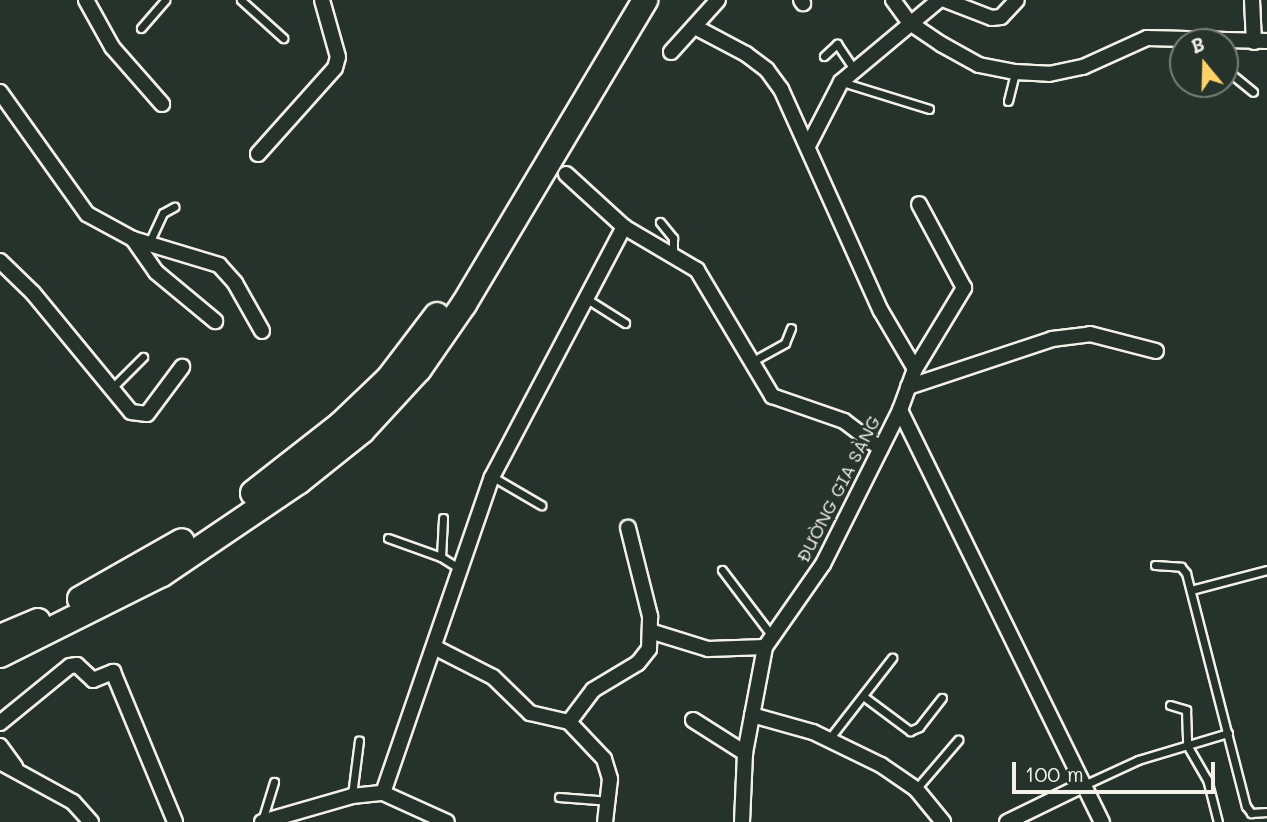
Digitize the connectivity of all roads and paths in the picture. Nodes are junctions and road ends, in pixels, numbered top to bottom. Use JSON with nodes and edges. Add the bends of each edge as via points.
{"nodes":[{"id":1,"x":86,"y":0,"type":"edge"},
{"id":2,"x":165,"y":0,"type":"edge"},
{"id":3,"x":241,"y":0,"type":"edge"},
{"id":4,"x":321,"y":0,"type":"edge"},
{"id":5,"x":627,"y":0,"type":"edge"},
{"id":6,"x":645,"y":0,"type":"edge"},
{"id":7,"x":719,"y":0,"type":"edge"},
{"id":8,"x":893,"y":0,"type":"edge"},
{"id":9,"x":939,"y":0,"type":"edge"},
{"id":10,"x":945,"y":0,"type":"edge"},
{"id":11,"x":1017,"y":0,"type":"edge"},
{"id":12,"x":1252,"y":0,"type":"edge"},
{"id":13,"x":910,"y":23,"type":"junction"},
{"id":14,"x":695,"y":27,"type":"junction"},
{"id":15,"x":141,"y":28,"type":"dead end"},
{"id":16,"x":283,"y":38,"type":"dead end"},
{"id":17,"x":1169,"y":40,"type":"edge"},
{"id":18,"x":1239,"y":41,"type":"edge"},
{"id":19,"x":1260,"y":41,"type":"edge"},
{"id":20,"x":671,"y":52,"type":"dead end"},
{"id":21,"x":824,"y":56,"type":"dead end"},
{"id":22,"x":853,"y":68,"type":"junction"},
{"id":23,"x":1015,"y":72,"type":"junction"},
{"id":24,"x":1239,"y":80,"type":"edge"},
{"id":25,"x":841,"y":82,"type":"junction"},
{"id":26,"x":0,"y":92,"type":"edge"},
{"id":27,"x":1253,"y":92,"type":"dead end"},
{"id":28,"x":1009,"y":101,"type":"dead end"},
{"id":29,"x":162,"y":104,"type":"dead end"},
{"id":30,"x":929,"y":109,"type":"dead end"},
{"id":31,"x":808,"y":146,"type":"junction"},
{"id":32,"x":258,"y":155,"type":"dead end"},
{"id":33,"x":566,"y":174,"type":"dead end"},
{"id":34,"x":919,"y":204,"type":"dead end"},
{"id":35,"x":174,"y":207,"type":"dead end"},
{"id":36,"x":660,"y":222,"type":"dead end"},
{"id":37,"x":624,"y":227,"type":"junction"},
{"id":38,"x":133,"y":239,"type":"junction"},
{"id":39,"x":149,"y":243,"type":"junction"},
{"id":40,"x":673,"y":253,"type":"junction"},
{"id":41,"x":0,"y":261,"type":"edge"},
{"id":42,"x":586,"y":298,"type":"junction"},
{"id":43,"x":215,"y":321,"type":"dead end"},
{"id":44,"x":625,"y":323,"type":"dead end"},
{"id":45,"x":791,"y":328,"type":"dead end"},
{"id":46,"x":262,"y":331,"type":"dead end"},
{"id":47,"x":1156,"y":351,"type":"dead end"},
{"id":48,"x":143,"y":357,"type":"dead end"},
{"id":49,"x":751,"y":362,"type":"junction"},
{"id":50,"x":182,"y":367,"type":"dead end"},
{"id":51,"x":915,"y":369,"type":"junction"},
{"id":52,"x":908,"y":387,"type":"junction"},
{"id":53,"x":111,"y":388,"type":"junction"},
{"id":54,"x":900,"y":410,"type":"junction"},
{"id":55,"x":881,"y":449,"type":"junction"},
{"id":56,"x":492,"y":477,"type":"junction"},
{"id":57,"x":541,"y":505,"type":"dead end"},
{"id":58,"x":443,"y":518,"type":"dead end"},
{"id":59,"x":628,"y":528,"type":"dead end"},
{"id":60,"x":388,"y":538,"type":"dead end"},
{"id":61,"x":442,"y":557,"type":"junction"},
{"id":62,"x":1155,"y":565,"type":"dead end"},
{"id":63,"x":460,"y":569,"type":"junction"},
{"id":64,"x":722,"y":570,"type":"dead end"},
{"id":65,"x":1267,"y":570,"type":"edge"},
{"id":66,"x":1191,"y":590,"type":"junction"},
{"id":67,"x":653,"y":632,"type":"junction"},
{"id":68,"x":0,"y":637,"type":"edge"},
{"id":69,"x":769,"y":642,"type":"junction"},
{"id":70,"x":434,"y":647,"type":"junction"},
{"id":71,"x":0,"y":655,"type":"edge"},
{"id":72,"x":892,"y":657,"type":"dead end"},
{"id":73,"x":863,"y":696,"type":"junction"},
{"id":74,"x":942,"y":698,"type":"dead end"},
{"id":75,"x":1170,"y":705,"type":"dead end"},
{"id":76,"x":752,"y":715,"type":"junction"},
{"id":77,"x":693,"y":720,"type":"dead end"},
{"id":78,"x":569,"y":722,"type":"junction"},
{"id":79,"x":0,"y":723,"type":"edge"},
{"id":80,"x":1228,"y":733,"type":"junction"},
{"id":81,"x":829,"y":739,"type":"junction"},
{"id":82,"x":359,"y":740,"type":"dead end"},
{"id":83,"x":958,"y":740,"type":"dead end"},
{"id":84,"x":1187,"y":745,"type":"junction"},
{"id":85,"x":0,"y":746,"type":"edge"},
{"id":86,"x":745,"y":753,"type":"junction"},
{"id":87,"x":0,"y":762,"type":"edge"},
{"id":88,"x":17,"y":770,"type":"junction"},
{"id":89,"x":274,"y":782,"type":"dead end"},
{"id":90,"x":1083,"y":785,"type":"junction"},
{"id":91,"x":916,"y":789,"type":"junction"},
{"id":92,"x":383,"y":793,"type":"junction"},
{"id":93,"x":352,"y":796,"type":"junction"},
{"id":94,"x":559,"y":797,"type":"dead end"},
{"id":95,"x":610,"y":801,"type":"junction"},
{"id":96,"x":1267,"y":812,"type":"edge"},
{"id":97,"x":91,"y":822,"type":"edge"},
{"id":98,"x":175,"y":822,"type":"edge"},
{"id":99,"x":262,"y":822,"type":"edge"},
{"id":100,"x":447,"y":822,"type":"edge"},
{"id":101,"x":605,"y":822,"type":"edge"},
{"id":102,"x":743,"y":822,"type":"edge"},
{"id":103,"x":943,"y":822,"type":"edge"},
{"id":104,"x":1007,"y":822,"type":"edge"},
{"id":105,"x":1102,"y":822,"type":"edge"},
{"id":106,"x":1218,"y":822,"type":"edge"}],
"edges":[{"from":1,"to":29,"type":"street","via":[[112,47]]},
{"from":2,"to":15,"type":"lane"},
{"from":3,"to":16,"type":"lane"},
{"from":4,"to":32,"type":"street","via":[[338,57],[335,68]]},
{"from":5,"to":68,"type":"highway","via":[[519,187],[433,321],[389,379],[295,463],[224,514],[51,615]]},
{"from":6,"to":71,"type":"highway","via":[[464,304],[419,369],[379,414],[298,482],[162,574]]},
{"from":7,"to":14,"type":"street"},
{"from":8,"to":13,"type":"street"},
{"from":9,"to":13,"type":"street"},
{"from":10,"to":11,"type":"street","via":[[992,18],[1001,17]]},
{"from":12,"to":19,"type":"street"},
{"from":13,"to":22,"type":"street"},
{"from":13,"to":23,"type":"street","via":[[979,65]]},
{"from":14,"to":20,"type":"street"},
{"from":14,"to":31,"type":"street","via":[[767,69]]},
{"from":17,"to":23,"type":"street","via":[[1147,38],[1083,67],[1049,74]]},
{"from":18,"to":19,"type":"street"},
{"from":21,"to":22,"type":"lane","via":[[837,44]]},
{"from":22,"to":25,"type":"street"},
{"from":23,"to":28,"type":"lane"},
{"from":24,"to":27,"type":"lane"},
{"from":25,"to":30,"type":"lane"},
{"from":25,"to":31,"type":"street"},
{"from":26,"to":38,"type":"street","via":[[87,214]]},
{"from":31,"to":51,"type":"street","via":[[876,300]]},
{"from":33,"to":37,"type":"street"},
{"from":34,"to":51,"type":"street","name":"ĐƯỜNG GIA SÀNG","via":[[964,288],[957,307]]},
{"from":35,"to":39,"type":"lane","via":[[163,213]]},
{"from":36,"to":40,"type":"lane","via":[[673,238]]},
{"from":37,"to":40,"type":"street"},
{"from":37,"to":42,"type":"street"},
{"from":38,"to":39,"type":"street"},
{"from":38,"to":43,"type":"street","via":[[156,272]]},
{"from":39,"to":46,"type":"street","via":[[219,265],[235,283]]},
{"from":40,"to":49,"type":"street","via":[[697,270]]},
{"from":41,"to":53,"type":"street","via":[[33,293]]},
{"from":42,"to":44,"type":"lane"},
{"from":42,"to":56,"type":"street"},
{"from":45,"to":49,"type":"lane","via":[[785,343]]},
{"from":47,"to":52,"type":"street","via":[[1090,334],[1052,339]]},
{"from":48,"to":53,"type":"lane"},
{"from":49,"to":55,"type":"street","via":[[772,396],[844,421]]},
{"from":50,"to":53,"type":"street","via":[[147,414],[131,412]]},
{"from":51,"to":52,"type":"street","name":"ĐƯỜNG GIA SÀNG"},
{"from":52,"to":54,"type":"street","name":"ĐƯỜNG GIA SÀNG"},
{"from":54,"to":55,"type":"street","name":"ĐƯỜNG GIA SÀNG"},
{"from":54,"to":90,"type":"street"},
{"from":55,"to":69,"type":"street","name":"ĐƯỜNG GIA SÀNG","via":[[823,564]]},
{"from":56,"to":57,"type":"lane"},
{"from":56,"to":63,"type":"street"},
{"from":58,"to":61,"type":"lane"},
{"from":59,"to":67,"type":"street"},
{"from":60,"to":61,"type":"lane"},
{"from":61,"to":63,"type":"lane"},
{"from":62,"to":66,"type":"lane","via":[[1181,566]]},
{"from":63,"to":70,"type":"street"},
{"from":64,"to":69,"type":"lane"},
{"from":65,"to":66,"type":"lane"},
{"from":66,"to":80,"type":"lane"},
{"from":67,"to":69,"type":"street","via":[[708,649]]},
{"from":67,"to":78,"type":"street","via":[[649,649],[638,663],[593,690]]},
{"from":69,"to":76,"type":"street","name":"ĐƯỜNG GIA SÀNG"},
{"from":70,"to":78,"type":"street","via":[[494,677],[530,713]]},
{"from":70,"to":92,"type":"street"},
{"from":72,"to":73,"type":"lane"},
{"from":73,"to":74,"type":"lane","via":[[910,731],[919,727]]},
{"from":73,"to":81,"type":"lane"},
{"from":75,"to":84,"type":"lane","via":[[1186,710]]},
{"from":76,"to":81,"type":"street"},
{"from":76,"to":86,"type":"street","name":"ĐƯỜNG GIA SÀNG"},
{"from":77,"to":86,"type":"street"},
{"from":78,"to":95,"type":"street","via":[[604,759]]},
{"from":79,"to":98,"type":"street","via":[[70,666],[77,665],[93,680],[113,672]]},
{"from":80,"to":84,"type":"lane"},
{"from":80,"to":96,"type":"lane","via":[[1247,806],[1251,813]]},
{"from":81,"to":91,"type":"street"},
{"from":82,"to":93,"type":"lane"},
{"from":83,"to":91,"type":"lane"},
{"from":84,"to":90,"type":"lane","via":[[1138,760]]},
{"from":84,"to":106,"type":"lane","via":[[1207,779]]},
{"from":85,"to":88,"type":"street"},
{"from":86,"to":102,"type":"street","name":"ĐƯỜNG GIA SÀNG"},
{"from":87,"to":88,"type":"street"},
{"from":88,"to":97,"type":"street","via":[[73,802]]},
{"from":89,"to":99,"type":"lane"},
{"from":90,"to":104,"type":"street"},
{"from":90,"to":105,"type":"street"},
{"from":91,"to":103,"type":"street"},
{"from":92,"to":93,"type":"street"},
{"from":92,"to":100,"type":"street"},
{"from":93,"to":99,"type":"street"},
{"from":94,"to":95,"type":"lane"},
{"from":95,"to":101,"type":"street"}]}
